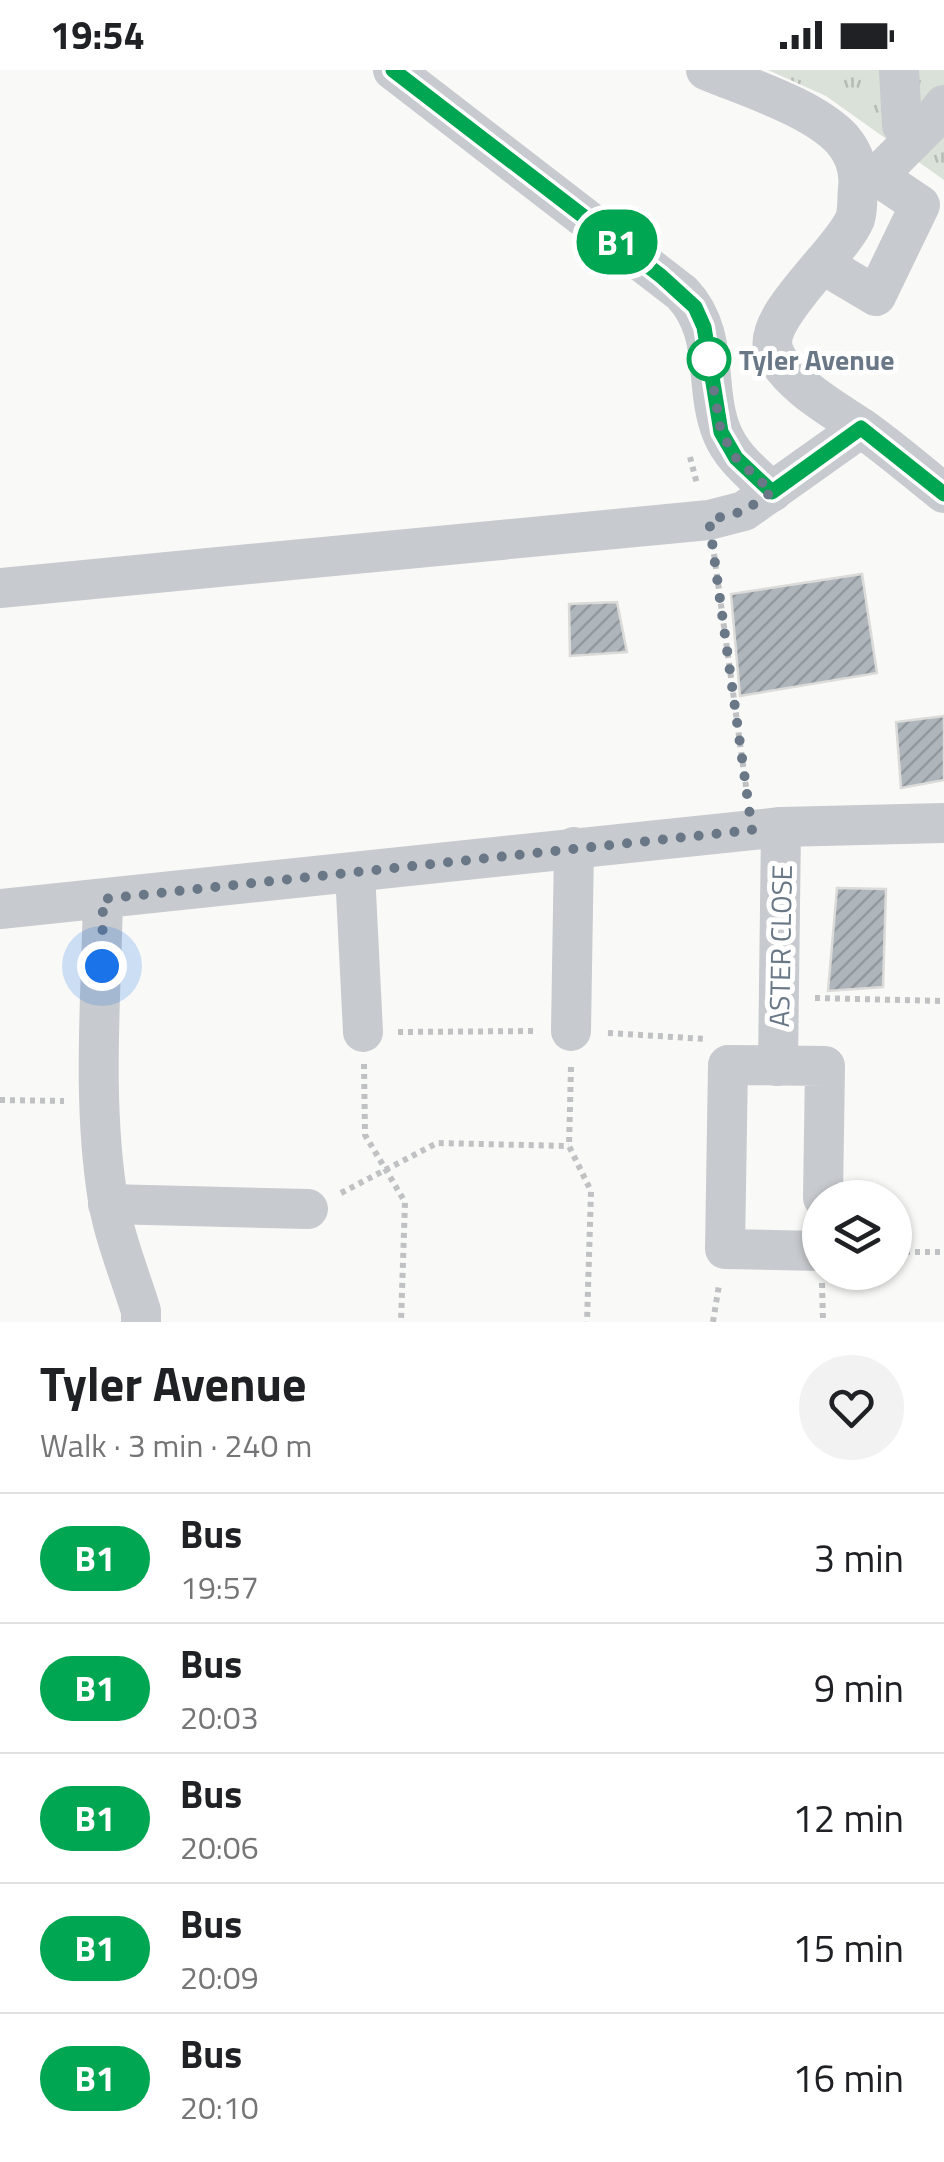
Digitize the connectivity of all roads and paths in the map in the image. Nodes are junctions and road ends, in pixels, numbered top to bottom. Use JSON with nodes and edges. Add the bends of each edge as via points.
{"nodes":[{"id":1,"x":393,"y":70,"type":"edge"},
{"id":2,"x":706,"y":70,"type":"edge"},
{"id":3,"x":899,"y":70,"type":"edge"},
{"id":4,"x":944,"y":104,"type":"edge"},
{"id":5,"x":913,"y":140,"type":"junction"},
{"id":6,"x":868,"y":174,"type":"junction"},
{"id":7,"x":824,"y":264,"type":"junction"},
{"id":8,"x":861,"y":428,"type":"junction"},
{"id":9,"x":689,"y":447,"type":"dead end"},
{"id":10,"x":772,"y":492,"type":"junction"},
{"id":11,"x":944,"y":494,"type":"edge"},
{"id":12,"x":709,"y":520,"type":"junction"},
{"id":13,"x":0,"y":588,"type":"edge"},
{"id":14,"x":944,"y":823,"type":"edge"},
{"id":15,"x":767,"y":829,"type":"junction"},
{"id":16,"x":574,"y":847,"type":"junction"},
{"id":17,"x":355,"y":872,"type":"junction"},
{"id":18,"x":103,"y":899,"type":"junction"},
{"id":19,"x":0,"y":908,"type":"edge"},
{"id":20,"x":779,"y":997,"type":"junction"},
{"id":21,"x":944,"y":1001,"type":"edge"},
{"id":22,"x":572,"y":1030,"type":"junction"},
{"id":23,"x":363,"y":1032,"type":"junction"},
{"id":24,"x":728,"y":1065,"type":"junction"},
{"id":25,"x":778,"y":1066,"type":"junction"},
{"id":26,"x":0,"y":1100,"type":"edge"},
{"id":27,"x":98,"y":1102,"type":"junction"},
{"id":28,"x":569,"y":1146,"type":"junction"},
{"id":29,"x":386,"y":1170,"type":"junction"},
{"id":30,"x":823,"y":1180,"type":"edge"},
{"id":31,"x":108,"y":1204,"type":"junction"},
{"id":32,"x":308,"y":1209,"type":"joint"},
{"id":33,"x":802,"y":1251,"type":"edge"},
{"id":34,"x":912,"y":1252,"type":"edge"},
{"id":35,"x":944,"y":1252,"type":"edge"},
{"id":36,"x":822,"y":1290,"type":"edge"},
{"id":37,"x":141,"y":1322,"type":"edge"},
{"id":38,"x":401,"y":1322,"type":"edge"},
{"id":39,"x":587,"y":1322,"type":"edge"},
{"id":40,"x":823,"y":1322,"type":"edge"}],
"edges":[{"from":1,"to":10,"type":"street","via":[[695,307],[721,432],[736,458]]},
{"from":2,"to":6,"type":"street","via":[[804,113],[842,140]]},
{"from":3,"to":5,"type":"street","via":[[902,125]]},
{"from":4,"to":5,"type":"street"},
{"from":5,"to":6,"type":"street"},
{"from":6,"to":7,"type":"street","via":[[855,218]]},
{"from":6,"to":7,"type":"street","via":[[920,205],[876,296]]},
{"from":7,"to":8,"type":"street","via":[[782,314],[772,350],[826,406]]},
{"from":8,"to":10,"type":"street"},
{"from":8,"to":11,"type":"street"},
{"from":9,"to":12,"type":"path"},
{"from":10,"to":12,"type":"street","via":[[744,511]]},
{"from":12,"to":13,"type":"street"},
{"from":12,"to":15,"type":"path"},
{"from":14,"to":15,"type":"street"},
{"from":15,"to":16,"type":"street"},
{"from":15,"to":20,"type":"street","name":"ASTER CLOSE"},
{"from":16,"to":17,"type":"street"},
{"from":16,"to":22,"type":"street"},
{"from":17,"to":18,"type":"street"},
{"from":17,"to":23,"type":"street"},
{"from":18,"to":19,"type":"street"},
{"from":18,"to":27,"type":"street"},
{"from":20,"to":21,"type":"path"},
{"from":20,"to":25,"type":"street","name":"ASTER CLOSE"},
{"from":22,"to":23,"type":"path"},
{"from":22,"to":24,"type":"path","via":[[712,1039]]},
{"from":22,"to":28,"type":"path"},
{"from":23,"to":29,"type":"path","via":[[366,1135]]},
{"from":24,"to":25,"type":"street","name":"ASTER CLOSE"},
{"from":24,"to":33,"type":"street","via":[[726,1249]]},
{"from":25,"to":30,"type":"street","name":"ASTER CLOSE","via":[[825,1066]]},
{"from":26,"to":27,"type":"path"},
{"from":27,"to":31,"type":"street"},
{"from":28,"to":29,"type":"path","via":[[438,1143]]},
{"from":28,"to":39,"type":"path","via":[[591,1191]]},
{"from":29,"to":32,"type":"path"},
{"from":29,"to":38,"type":"path","via":[[405,1202]]},
{"from":31,"to":32,"type":"street"},
{"from":31,"to":37,"type":"street"},
{"from":34,"to":35,"type":"path"},
{"from":36,"to":40,"type":"path"}]}
